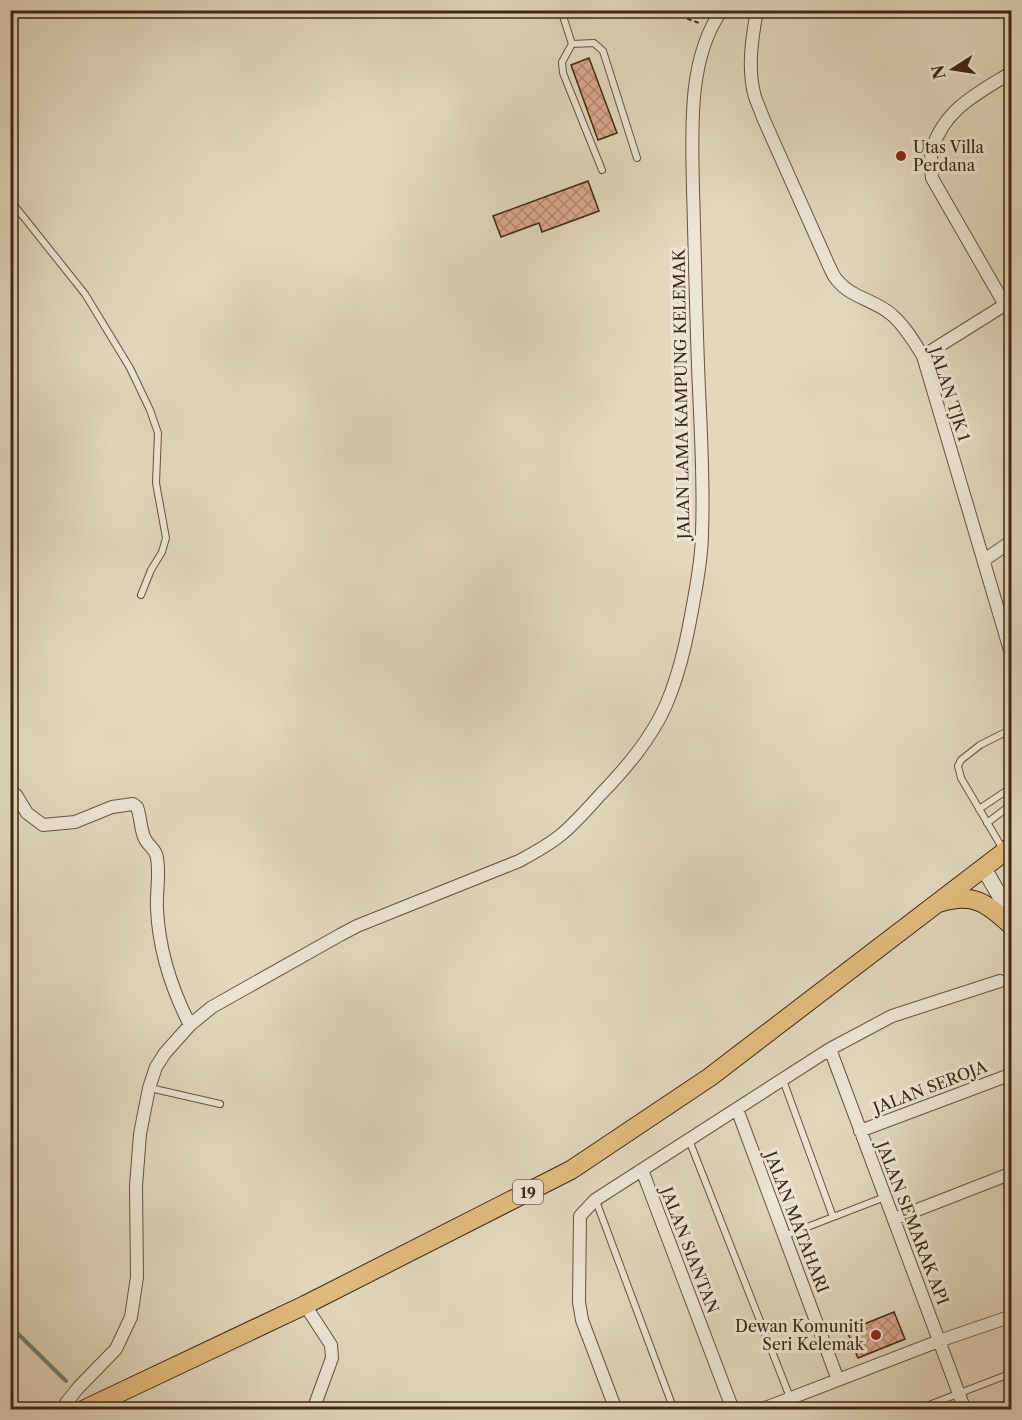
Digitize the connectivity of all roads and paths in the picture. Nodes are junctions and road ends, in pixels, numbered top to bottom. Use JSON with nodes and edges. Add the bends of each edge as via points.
{"nodes":[{"id":1,"x":561,"y":10,"type":"edge"},
{"id":2,"x":676,"y":10,"type":"edge"},
{"id":3,"x":722,"y":10,"type":"edge"},
{"id":4,"x":757,"y":10,"type":"edge"},
{"id":5,"x":711,"y":29,"type":"junction"},
{"id":6,"x":572,"y":44,"type":"junction"},
{"id":7,"x":1011,"y":72,"type":"edge"},
{"id":8,"x":637,"y":158,"type":"dead end"},
{"id":9,"x":603,"y":170,"type":"dead end"},
{"id":10,"x":10,"y":200,"type":"edge"},
{"id":11,"x":1008,"y":303,"type":"edge"},
{"id":12,"x":923,"y":356,"type":"junction"},
{"id":13,"x":1011,"y":541,"type":"edge"},
{"id":14,"x":984,"y":560,"type":"junction"},
{"id":15,"x":141,"y":595,"type":"dead end"},
{"id":16,"x":1011,"y":608,"type":"edge"},
{"id":17,"x":1000,"y":616,"type":"junction"},
{"id":18,"x":1011,"y":657,"type":"edge"},
{"id":19,"x":1010,"y":731,"type":"edge"},
{"id":20,"x":1011,"y":739,"type":"edge"},
{"id":21,"x":1011,"y":787,"type":"edge"},
{"id":22,"x":10,"y":792,"type":"edge"},
{"id":23,"x":1011,"y":804,"type":"edge"},
{"id":24,"x":979,"y":809,"type":"junction"},
{"id":25,"x":987,"y":823,"type":"junction"},
{"id":26,"x":1008,"y":848,"type":"edge"},
{"id":27,"x":983,"y":867,"type":"junction"},
{"id":28,"x":932,"y":906,"type":"junction"},
{"id":29,"x":1011,"y":917,"type":"edge"},
{"id":30,"x":1011,"y":926,"type":"edge"},
{"id":31,"x":1000,"y":981,"type":"dead end"},
{"id":32,"x":190,"y":1025,"type":"junction"},
{"id":33,"x":830,"y":1049,"type":"junction"},
{"id":34,"x":1011,"y":1074,"type":"edge"},
{"id":35,"x":783,"y":1079,"type":"junction"},
{"id":36,"x":149,"y":1088,"type":"junction"},
{"id":37,"x":220,"y":1104,"type":"dead end"},
{"id":38,"x":737,"y":1109,"type":"junction"},
{"id":39,"x":860,"y":1131,"type":"junction"},
{"id":40,"x":689,"y":1140,"type":"junction"},
{"id":41,"x":642,"y":1170,"type":"junction"},
{"id":42,"x":1011,"y":1173,"type":"edge"},
{"id":43,"x":886,"y":1197,"type":"junction"},
{"id":44,"x":595,"y":1200,"type":"junction"},
{"id":45,"x":833,"y":1218,"type":"junction"},
{"id":46,"x":894,"y":1219,"type":"junction"},
{"id":47,"x":784,"y":1236,"type":"junction"},
{"id":48,"x":305,"y":1305,"type":"junction"},
{"id":49,"x":1011,"y":1316,"type":"edge"},
{"id":50,"x":939,"y":1341,"type":"junction"},
{"id":51,"x":1011,"y":1373,"type":"edge"},
{"id":52,"x":838,"y":1380,"type":"junction"},
{"id":53,"x":959,"y":1393,"type":"junction"},
{"id":54,"x":792,"y":1404,"type":"edge"},
{"id":55,"x":68,"y":1410,"type":"edge"},
{"id":56,"x":83,"y":1410,"type":"edge"},
{"id":57,"x":313,"y":1410,"type":"edge"},
{"id":58,"x":616,"y":1410,"type":"edge"},
{"id":59,"x":674,"y":1410,"type":"edge"},
{"id":60,"x":733,"y":1410,"type":"edge"},
{"id":61,"x":760,"y":1410,"type":"edge"},
{"id":62,"x":916,"y":1410,"type":"edge"},
{"id":63,"x":965,"y":1410,"type":"edge"}],
"edges":[{"from":1,"to":6,"type":"lane"},
{"from":2,"to":5,"type":"path","via":[[680,16]]},
{"from":3,"to":5,"type":"street","name":"JALAN LAMA KAMPUNG KELEMAK"},
{"from":4,"to":12,"type":"street","name":"JALAN TJK 1","via":[[751,72],[755,96],[830,268],[847,289],[893,315]]},
{"from":5,"to":32,"type":"street","name":"JALAN LAMA KAMPUNG KELEMAK","via":[[696,82],[693,144],[702,534],[689,628],[665,705],[623,771],[543,848],[500,870],[357,926],[212,1008]]},
{"from":6,"to":8,"type":"lane","via":[[594,43],[603,51]]},
{"from":6,"to":9,"type":"lane","via":[[562,62],[563,73]]},
{"from":7,"to":11,"type":"street","via":[[964,103],[943,124],[932,151],[931,166],[932,178]]},
{"from":10,"to":15,"type":"lane","via":[[85,294],[130,368],[158,433],[156,483],[166,538]]},
{"from":11,"to":12,"type":"street"},
{"from":12,"to":14,"type":"street","name":"JALAN TJK 1"},
{"from":13,"to":14,"type":"street"},
{"from":14,"to":17,"type":"street","name":"JALAN TJK 1"},
{"from":16,"to":17,"type":"lane"},
{"from":17,"to":18,"type":"street","name":"JALAN TJK 1"},
{"from":19,"to":20,"type":"lane"},
{"from":19,"to":24,"type":"lane","via":[[980,745],[958,766]]},
{"from":21,"to":24,"type":"lane"},
{"from":22,"to":32,"type":"street","via":[[43,825],[75,822],[112,807],[138,807],[145,840],[157,859],[157,927],[161,949],[174,993]]},
{"from":23,"to":25,"type":"lane"},
{"from":24,"to":25,"type":"lane"},
{"from":25,"to":26,"type":"lane"},
{"from":26,"to":27,"type":"main road","number":"19"},
{"from":27,"to":28,"type":"main road","number":"19"},
{"from":27,"to":29,"type":"street"},
{"from":28,"to":30,"type":"main road","via":[[961,898],[977,901]]},
{"from":28,"to":48,"type":"main road","number":"19","via":[[710,1077],[571,1170]]},
{"from":31,"to":33,"type":"street","via":[[892,1016]]},
{"from":32,"to":36,"type":"street","name":"JALAN LAMA KAMPUNG KELEMAK","via":[[165,1053]]},
{"from":33,"to":35,"type":"street"},
{"from":33,"to":39,"type":"street","name":"JALAN SEMARAK API"},
{"from":34,"to":39,"type":"street","name":"JALAN SEROJA"},
{"from":35,"to":38,"type":"street"},
{"from":35,"to":45,"type":"lane"},
{"from":36,"to":37,"type":"lane"},
{"from":36,"to":55,"type":"street","name":"JALAN LAMA KAMPUNG KELEMAK","via":[[140,1134],[137,1277],[131,1317],[116,1349],[66,1403]]},
{"from":38,"to":40,"type":"street"},
{"from":38,"to":47,"type":"street","name":"JALAN MATAHARI"},
{"from":39,"to":43,"type":"street","name":"JALAN SEMARAK API"},
{"from":40,"to":41,"type":"street"},
{"from":40,"to":54,"type":"lane"},
{"from":41,"to":44,"type":"street"},
{"from":41,"to":60,"type":"street","name":"JALAN SIANTAN"},
{"from":42,"to":46,"type":"street"},
{"from":43,"to":45,"type":"lane"},
{"from":43,"to":46,"type":"street","name":"JALAN SEMARAK API"},
{"from":44,"to":58,"type":"street","via":[[580,1216],[579,1302]]},
{"from":44,"to":59,"type":"lane"},
{"from":45,"to":47,"type":"lane"},
{"from":46,"to":50,"type":"street","name":"JALAN SEMARAK API"},
{"from":47,"to":52,"type":"street","name":"JALAN MATAHARI"},
{"from":48,"to":56,"type":"main road","number":"19"},
{"from":48,"to":57,"type":"street","via":[[331,1345],[332,1358]]},
{"from":49,"to":50,"type":"street"},
{"from":50,"to":52,"type":"street"},
{"from":50,"to":53,"type":"street","name":"JALAN SEMARAK API"},
{"from":51,"to":53,"type":"lane"},
{"from":52,"to":54,"type":"street"},
{"from":53,"to":62,"type":"lane"},
{"from":53,"to":63,"type":"street","name":"JALAN SEMARAK API"},
{"from":54,"to":61,"type":"street"}]}
